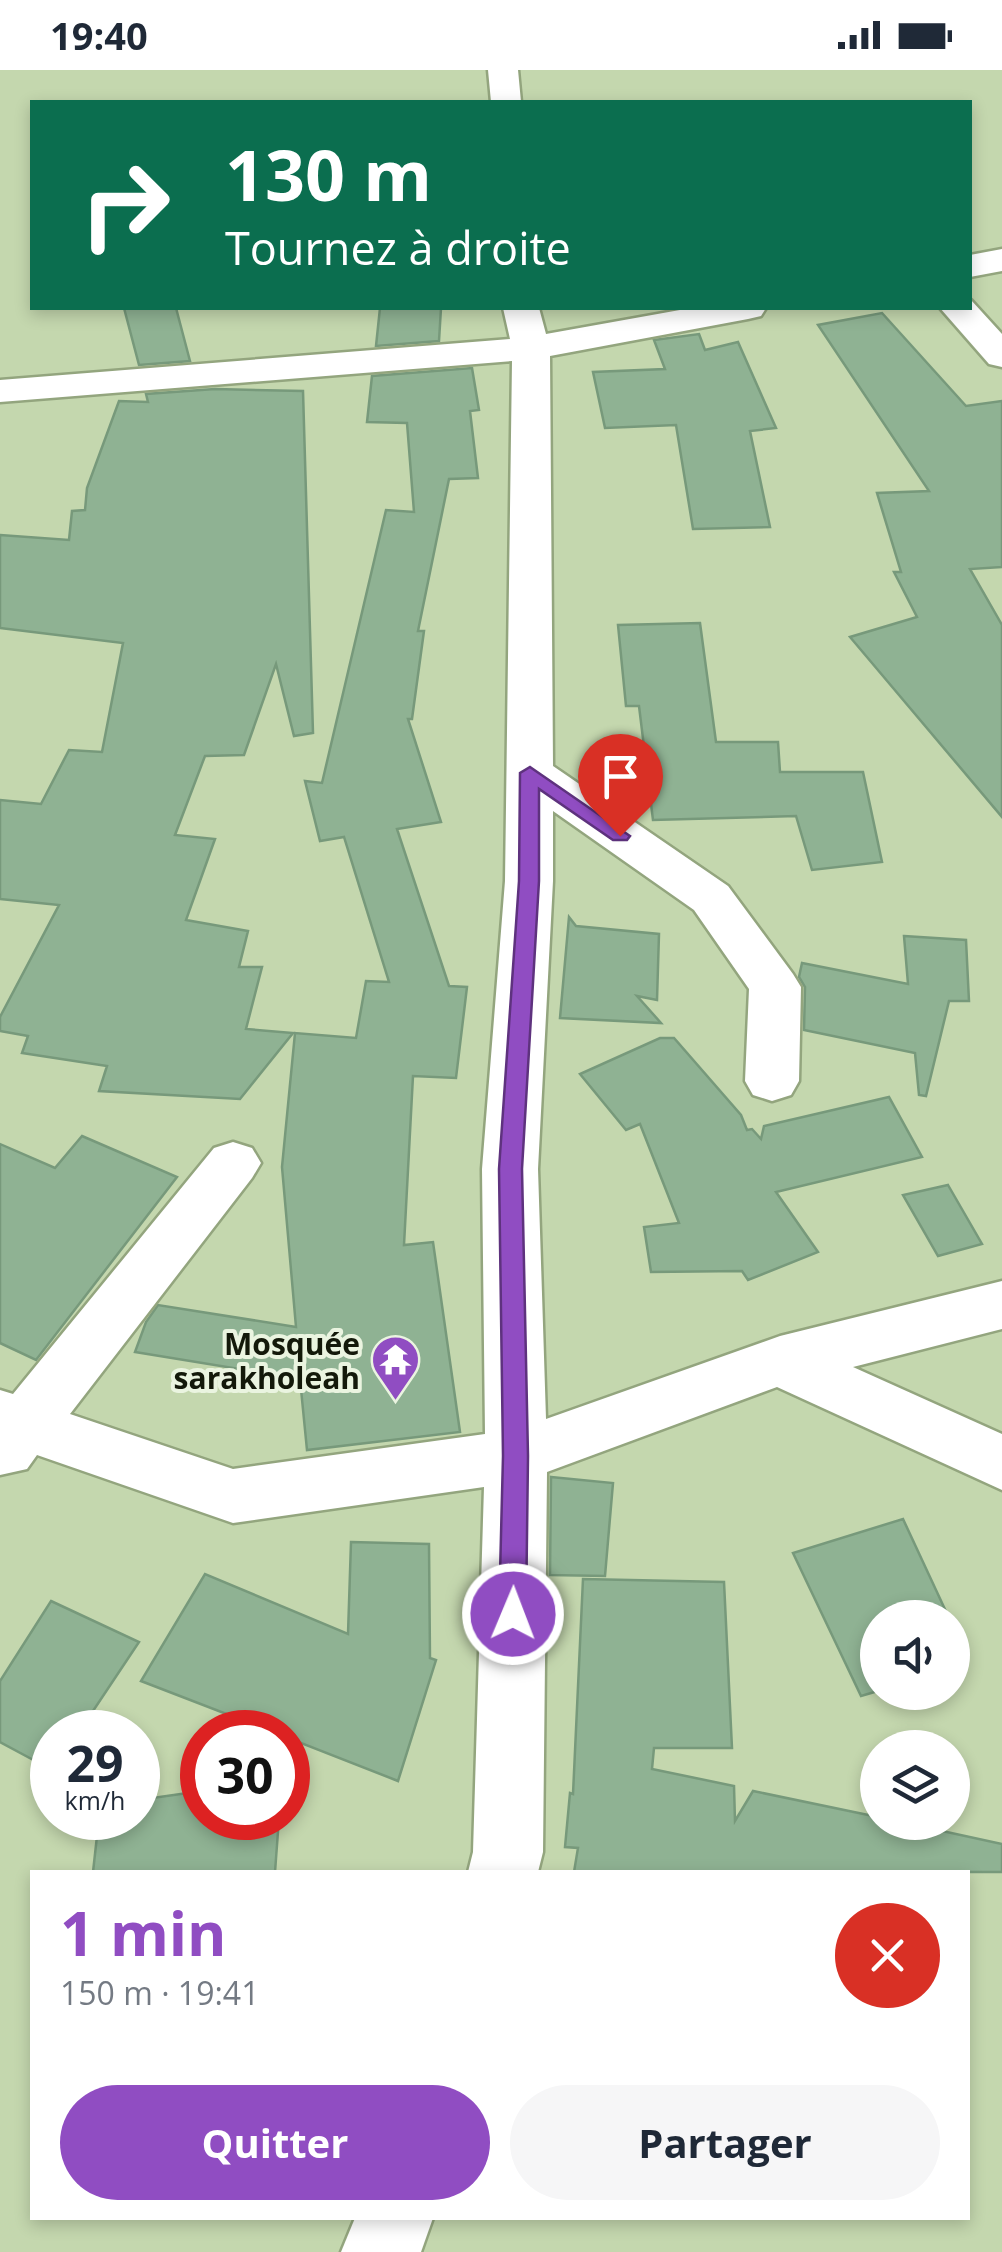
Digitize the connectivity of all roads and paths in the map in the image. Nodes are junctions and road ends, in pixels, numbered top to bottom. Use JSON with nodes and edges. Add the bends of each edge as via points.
{"nodes":[{"id":1,"x":504,"y":70,"type":"edge"},
{"id":2,"x":506,"y":100,"type":"edge"},
{"id":3,"x":1002,"y":260,"type":"edge"},
{"id":4,"x":972,"y":266,"type":"edge"},
{"id":5,"x":726,"y":310,"type":"edge"},
{"id":6,"x":960,"y":310,"type":"edge"},
{"id":7,"x":526,"y":328,"type":"edge"},
{"id":8,"x":1002,"y":356,"type":"edge"},
{"id":9,"x":0,"y":391,"type":"edge"},
{"id":10,"x":530,"y":773,"type":"junction"},
{"id":11,"x":772,"y":1082,"type":"dead end"},
{"id":12,"x":233,"y":1162,"type":"dead end"},
{"id":13,"x":1002,"y":1305,"type":"edge"},
{"id":14,"x":780,"y":1361,"type":"junction"},
{"id":15,"x":9,"y":1432,"type":"edge"},
{"id":16,"x":516,"y":1456,"type":"junction"},
{"id":17,"x":1002,"y":1463,"type":"edge"},
{"id":18,"x":503,"y":1870,"type":"edge"},
{"id":19,"x":393,"y":2220,"type":"edge"},
{"id":20,"x":382,"y":2252,"type":"edge"}],
"edges":[{"from":1,"to":2,"type":"street"},
{"from":3,"to":4,"type":"street"},
{"from":5,"to":7,"type":"street"},
{"from":6,"to":8,"type":"street"},
{"from":7,"to":9,"type":"street"},
{"from":7,"to":10,"type":"street"},
{"from":10,"to":11,"type":"street","via":[[710,898],[776,986]]},
{"from":10,"to":16,"type":"street","via":[[510,1169]]},
{"from":12,"to":15,"type":"street"},
{"from":13,"to":14,"type":"street"},
{"from":14,"to":16,"type":"street"},
{"from":14,"to":17,"type":"street"},
{"from":15,"to":16,"type":"street","via":[[234,1496]]},
{"from":16,"to":18,"type":"street"},
{"from":19,"to":20,"type":"street"}]}
